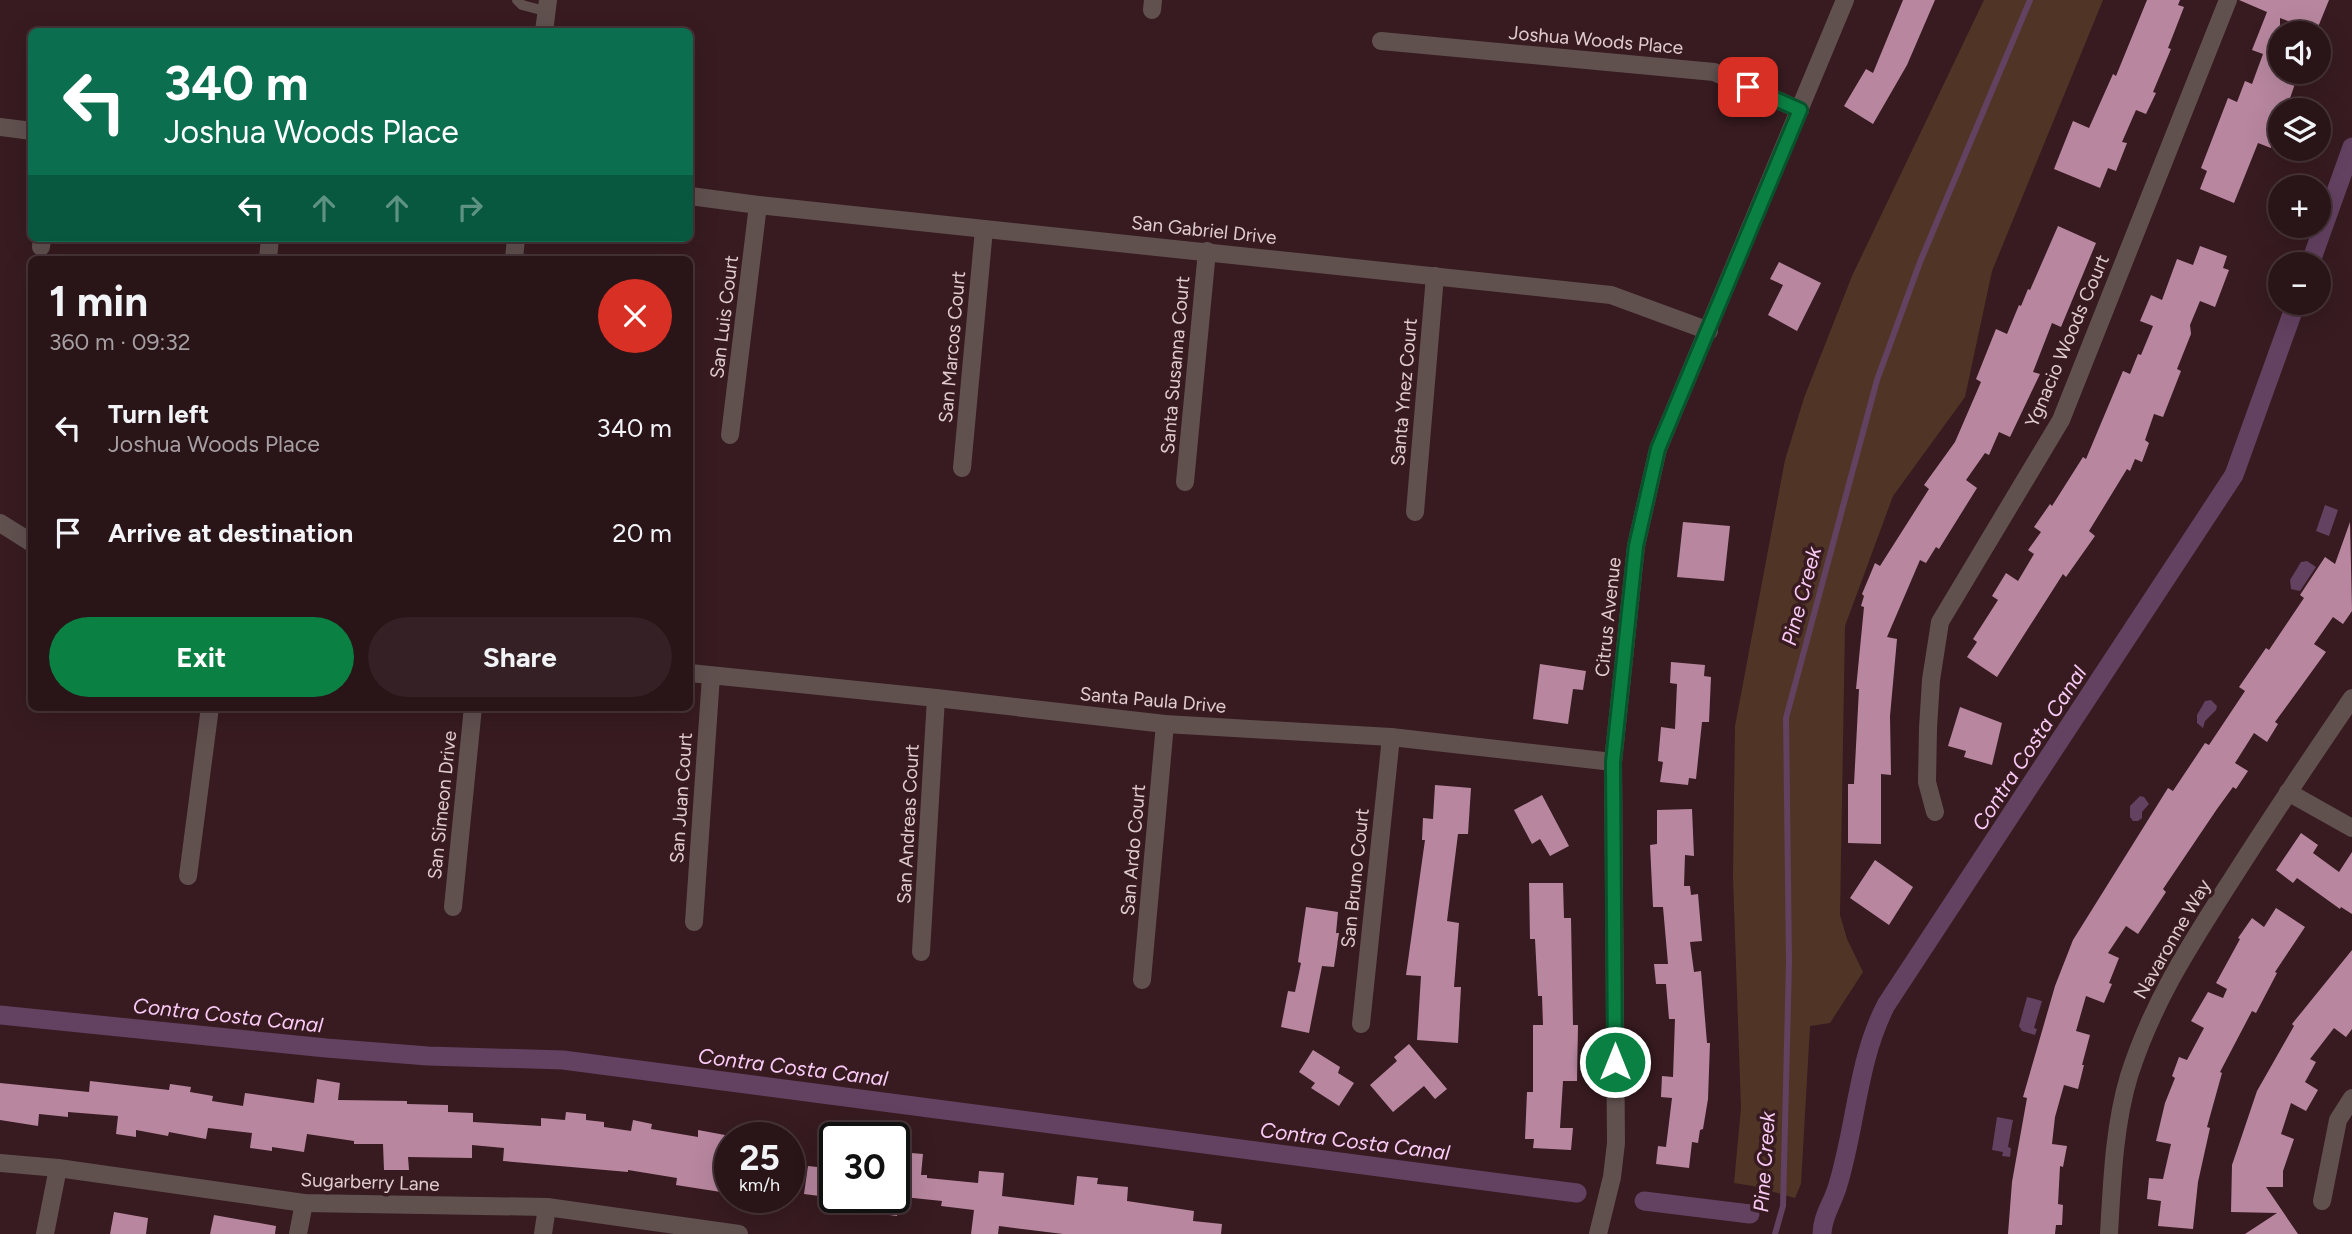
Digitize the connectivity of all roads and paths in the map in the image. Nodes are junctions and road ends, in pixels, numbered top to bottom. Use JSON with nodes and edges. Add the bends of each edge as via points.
{"nodes":[{"id":1,"x":517,"y":0,"type":"edge"},
{"id":2,"x":1846,"y":0,"type":"edge"},
{"id":3,"x":2228,"y":0,"type":"edge"},
{"id":4,"x":546,"y":6,"type":"edge"},
{"id":5,"x":544,"y":28,"type":"edge"},
{"id":6,"x":1381,"y":41,"type":"dead end"},
{"id":7,"x":1800,"y":110,"type":"junction"},
{"id":8,"x":0,"y":127,"type":"edge"},
{"id":9,"x":28,"y":130,"type":"edge"},
{"id":10,"x":693,"y":196,"type":"edge"},
{"id":11,"x":758,"y":205,"type":"junction"},
{"id":12,"x":984,"y":229,"type":"junction"},
{"id":13,"x":1207,"y":251,"type":"junction"},
{"id":14,"x":1435,"y":276,"type":"junction"},
{"id":15,"x":1709,"y":331,"type":"junction"},
{"id":16,"x":730,"y":435,"type":"dead end"},
{"id":17,"x":962,"y":468,"type":"dead end"},
{"id":18,"x":1185,"y":482,"type":"dead end"},
{"id":19,"x":1415,"y":512,"type":"dead end"},
{"id":20,"x":0,"y":523,"type":"edge"},
{"id":21,"x":28,"y":540,"type":"edge"},
{"id":22,"x":693,"y":673,"type":"edge"},
{"id":23,"x":711,"y":676,"type":"junction"},
{"id":24,"x":936,"y":698,"type":"junction"},
{"id":25,"x":2352,"y":698,"type":"edge"},
{"id":26,"x":209,"y":711,"type":"edge"},
{"id":27,"x":474,"y":711,"type":"edge"},
{"id":28,"x":1165,"y":724,"type":"junction"},
{"id":29,"x":1391,"y":737,"type":"junction"},
{"id":30,"x":1613,"y":762,"type":"junction"},
{"id":31,"x":2288,"y":792,"type":"junction"},
{"id":32,"x":1935,"y":812,"type":"dead end"},
{"id":33,"x":2352,"y":828,"type":"edge"},
{"id":34,"x":188,"y":876,"type":"dead end"},
{"id":35,"x":453,"y":907,"type":"dead end"},
{"id":36,"x":694,"y":922,"type":"dead end"},
{"id":37,"x":922,"y":952,"type":"dead end"},
{"id":38,"x":1142,"y":980,"type":"dead end"},
{"id":39,"x":1361,"y":1024,"type":"dead end"},
{"id":40,"x":2352,"y":1098,"type":"edge"},
{"id":41,"x":0,"y":1163,"type":"edge"},
{"id":42,"x":58,"y":1168,"type":"junction"},
{"id":43,"x":2322,"y":1201,"type":"dead end"},
{"id":44,"x":304,"y":1203,"type":"junction"},
{"id":45,"x":547,"y":1207,"type":"junction"},
{"id":46,"x":46,"y":1234,"type":"edge"},
{"id":47,"x":298,"y":1234,"type":"edge"},
{"id":48,"x":543,"y":1234,"type":"edge"},
{"id":49,"x":739,"y":1234,"type":"edge"},
{"id":50,"x":1598,"y":1234,"type":"edge"},
{"id":51,"x":2109,"y":1234,"type":"edge"}],
"edges":[{"from":1,"to":4,"type":"lane","via":[[522,5]]},
{"from":2,"to":7,"type":"street","name":"Citrus Avenue"},
{"from":3,"to":32,"type":"street","name":"Ygnacio Woods Court","via":[[2061,420],[1940,622],[1927,728],[1927,782]]},
{"from":4,"to":5,"type":"street"},
{"from":6,"to":7,"type":"street","name":"Joshua Woods Place","via":[[1714,72]]},
{"from":7,"to":15,"type":"street","name":"Citrus Avenue"},
{"from":8,"to":9,"type":"street"},
{"from":10,"to":11,"type":"street","name":"San Gabriel Drive"},
{"from":11,"to":12,"type":"street","name":"San Gabriel Drive"},
{"from":11,"to":16,"type":"street","name":"San Luis Court"},
{"from":12,"to":13,"type":"street","name":"San Gabriel Drive"},
{"from":12,"to":17,"type":"street","name":"San Marcos Court"},
{"from":13,"to":14,"type":"street","name":"San Gabriel Drive"},
{"from":13,"to":18,"type":"street","name":"Santa Susanna Court"},
{"from":14,"to":15,"type":"street","name":"San Gabriel Drive","via":[[1611,295]]},
{"from":14,"to":19,"type":"street","name":"Santa Ynez Court"},
{"from":15,"to":30,"type":"street","name":"Citrus Avenue","via":[[1658,449],[1639,534]]},
{"from":20,"to":21,"type":"street"},
{"from":22,"to":23,"type":"street","name":"Santa Paula Drive"},
{"from":23,"to":24,"type":"street","name":"Santa Paula Drive"},
{"from":23,"to":36,"type":"street","name":"San Juan Court"},
{"from":24,"to":28,"type":"street","name":"Santa Paula Drive"},
{"from":24,"to":37,"type":"street","name":"San Andreas Court"},
{"from":25,"to":31,"type":"street","name":"Navaronne Way"},
{"from":26,"to":34,"type":"street"},
{"from":27,"to":35,"type":"street","name":"San Simeon Drive"},
{"from":28,"to":29,"type":"street","name":"Santa Paula Drive"},
{"from":28,"to":38,"type":"street","name":"San Ardo Court"},
{"from":29,"to":30,"type":"street","name":"Santa Paula Drive"},
{"from":29,"to":39,"type":"street","name":"San Bruno Court"},
{"from":30,"to":50,"type":"street","name":"Citrus Avenue","via":[[1616,1143]]},
{"from":31,"to":33,"type":"street"},
{"from":31,"to":51,"type":"street","name":"Navaronne Way","via":[[2156,1004],[2128,1079],[2117,1137]]},
{"from":40,"to":43,"type":"street","via":[[2338,1120]]},
{"from":41,"to":42,"type":"street","name":"Sugarberry Lane"},
{"from":42,"to":44,"type":"street","name":"Sugarberry Lane"},
{"from":42,"to":46,"type":"street"},
{"from":44,"to":45,"type":"street","name":"Sugarberry Lane"},
{"from":44,"to":47,"type":"street"},
{"from":45,"to":48,"type":"street"},
{"from":45,"to":49,"type":"street","name":"Sugarberry Lane"}]}
